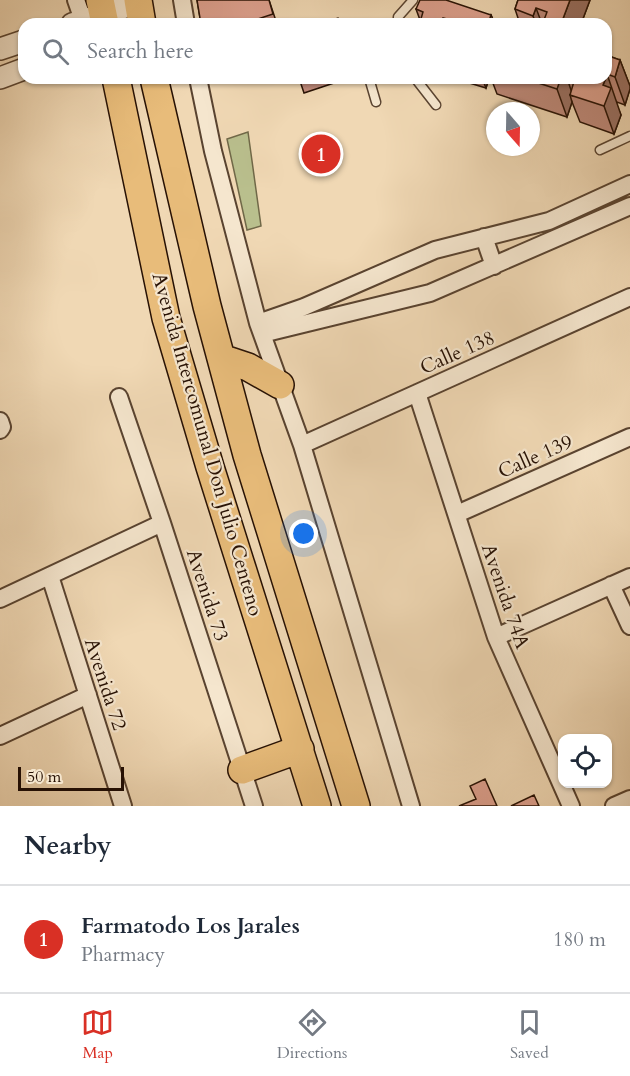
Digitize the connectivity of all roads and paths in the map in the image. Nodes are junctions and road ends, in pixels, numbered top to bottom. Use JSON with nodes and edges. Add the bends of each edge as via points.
{"nodes":[{"id":1,"x":76,"y":0,"type":"edge"},
{"id":2,"x":182,"y":0,"type":"edge"},
{"id":3,"x":413,"y":0,"type":"edge"},
{"id":4,"x":143,"y":7,"type":"edge"},
{"id":5,"x":92,"y":16,"type":"edge"},
{"id":6,"x":182,"y":18,"type":"edge"},
{"id":7,"x":398,"y":18,"type":"edge"},
{"id":8,"x":18,"y":43,"type":"edge"},
{"id":9,"x":0,"y":49,"type":"edge"},
{"id":10,"x":18,"y":71,"type":"edge"},
{"id":11,"x":0,"y":78,"type":"edge"},
{"id":12,"x":117,"y":84,"type":"edge"},
{"id":13,"x":155,"y":84,"type":"edge"},
{"id":14,"x":199,"y":84,"type":"edge"},
{"id":15,"x":371,"y":84,"type":"edge"},
{"id":16,"x":420,"y":84,"type":"edge"},
{"id":17,"x":376,"y":102,"type":"dead end"},
{"id":18,"x":436,"y":105,"type":"dead end"},
{"id":19,"x":630,"y":136,"type":"edge"},
{"id":20,"x":600,"y":150,"type":"dead end"},
{"id":21,"x":630,"y":184,"type":"edge"},
{"id":22,"x":630,"y":206,"type":"edge"},
{"id":23,"x":484,"y":237,"type":"junction"},
{"id":24,"x":494,"y":266,"type":"junction"},
{"id":25,"x":630,"y":297,"type":"edge"},
{"id":26,"x":260,"y":329,"type":"junction"},
{"id":27,"x":221,"y":358,"type":"junction"},
{"id":28,"x":280,"y":385,"type":"junction"},
{"id":29,"x":417,"y":393,"type":"junction"},
{"id":30,"x":119,"y":397,"type":"dead end"},
{"id":31,"x":0,"y":421,"type":"edge"},
{"id":32,"x":0,"y":430,"type":"edge"},
{"id":33,"x":630,"y":437,"type":"edge"},
{"id":34,"x":302,"y":445,"type":"junction"},
{"id":35,"x":457,"y":514,"type":"junction"},
{"id":36,"x":162,"y":522,"type":"junction"},
{"id":37,"x":50,"y":576,"type":"junction"},
{"id":38,"x":630,"y":577,"type":"edge"},
{"id":39,"x":611,"y":585,"type":"junction"},
{"id":40,"x":0,"y":599,"type":"edge"},
{"id":41,"x":630,"y":626,"type":"edge"},
{"id":42,"x":496,"y":637,"type":"junction"},
{"id":43,"x":88,"y":695,"type":"junction"},
{"id":44,"x":0,"y":736,"type":"edge"},
{"id":45,"x":300,"y":749,"type":"junction"},
{"id":46,"x":242,"y":770,"type":"junction"},
{"id":47,"x":630,"y":799,"type":"edge"},
{"id":48,"x":123,"y":806,"type":"edge"},
{"id":49,"x":254,"y":806,"type":"edge"},
{"id":50,"x":317,"y":806,"type":"edge"},
{"id":51,"x":356,"y":806,"type":"edge"},
{"id":52,"x":411,"y":806,"type":"edge"},
{"id":53,"x":571,"y":806,"type":"edge"},
{"id":54,"x":614,"y":806,"type":"edge"}],
"edges":[{"from":1,"to":5,"type":"street"},
{"from":2,"to":6,"type":"street"},
{"from":3,"to":7,"type":"lane"},
{"from":4,"to":5,"type":"street"},
{"from":8,"to":9,"type":"street"},
{"from":10,"to":11,"type":"street"},
{"from":12,"to":45,"type":"main road","name":"Avenida Intercomunal Don Julio Centeno","via":[[166,318]]},
{"from":13,"to":27,"type":"main road","name":"Avenida Intercomunal Don Julio Centeno"},
{"from":14,"to":26,"type":"street"},
{"from":15,"to":17,"type":"lane"},
{"from":16,"to":18,"type":"lane"},
{"from":19,"to":20,"type":"lane"},
{"from":21,"to":23,"type":"street","via":[[549,221]]},
{"from":22,"to":24,"type":"street"},
{"from":23,"to":24,"type":"street"},
{"from":23,"to":26,"type":"street","via":[[435,250]]},
{"from":24,"to":26,"type":"street","via":[[430,293]]},
{"from":25,"to":29,"type":"street","name":"Calle 138"},
{"from":26,"to":28,"type":"street"},
{"from":27,"to":28,"type":"main road","via":[[248,367]]},
{"from":27,"to":51,"type":"main road","name":"Avenida Intercomunal Don Julio Centeno"},
{"from":28,"to":34,"type":"street"},
{"from":29,"to":34,"type":"street","name":"Calle 138"},
{"from":29,"to":35,"type":"street","name":"Avenida 74A"},
{"from":30,"to":36,"type":"street","name":"Avenida 73"},
{"from":31,"to":32,"type":"street"},
{"from":33,"to":35,"type":"street","name":"Calle 139"},
{"from":34,"to":52,"type":"street"},
{"from":35,"to":42,"type":"street","name":"Avenida 74A"},
{"from":36,"to":37,"type":"street"},
{"from":36,"to":46,"type":"street","name":"Avenida 73"},
{"from":37,"to":40,"type":"street"},
{"from":37,"to":43,"type":"street","name":"Avenida 72"},
{"from":38,"to":39,"type":"street"},
{"from":39,"to":41,"type":"street"},
{"from":39,"to":42,"type":"street"},
{"from":42,"to":53,"type":"street","name":"Avenida 74A"},
{"from":43,"to":44,"type":"street"},
{"from":43,"to":48,"type":"street","name":"Avenida 72"},
{"from":45,"to":46,"type":"main road"},
{"from":45,"to":50,"type":"main road","name":"Avenida Intercomunal Don Julio Centeno"},
{"from":46,"to":49,"type":"street","name":"Avenida 73"},
{"from":47,"to":54,"type":"street"}]}
